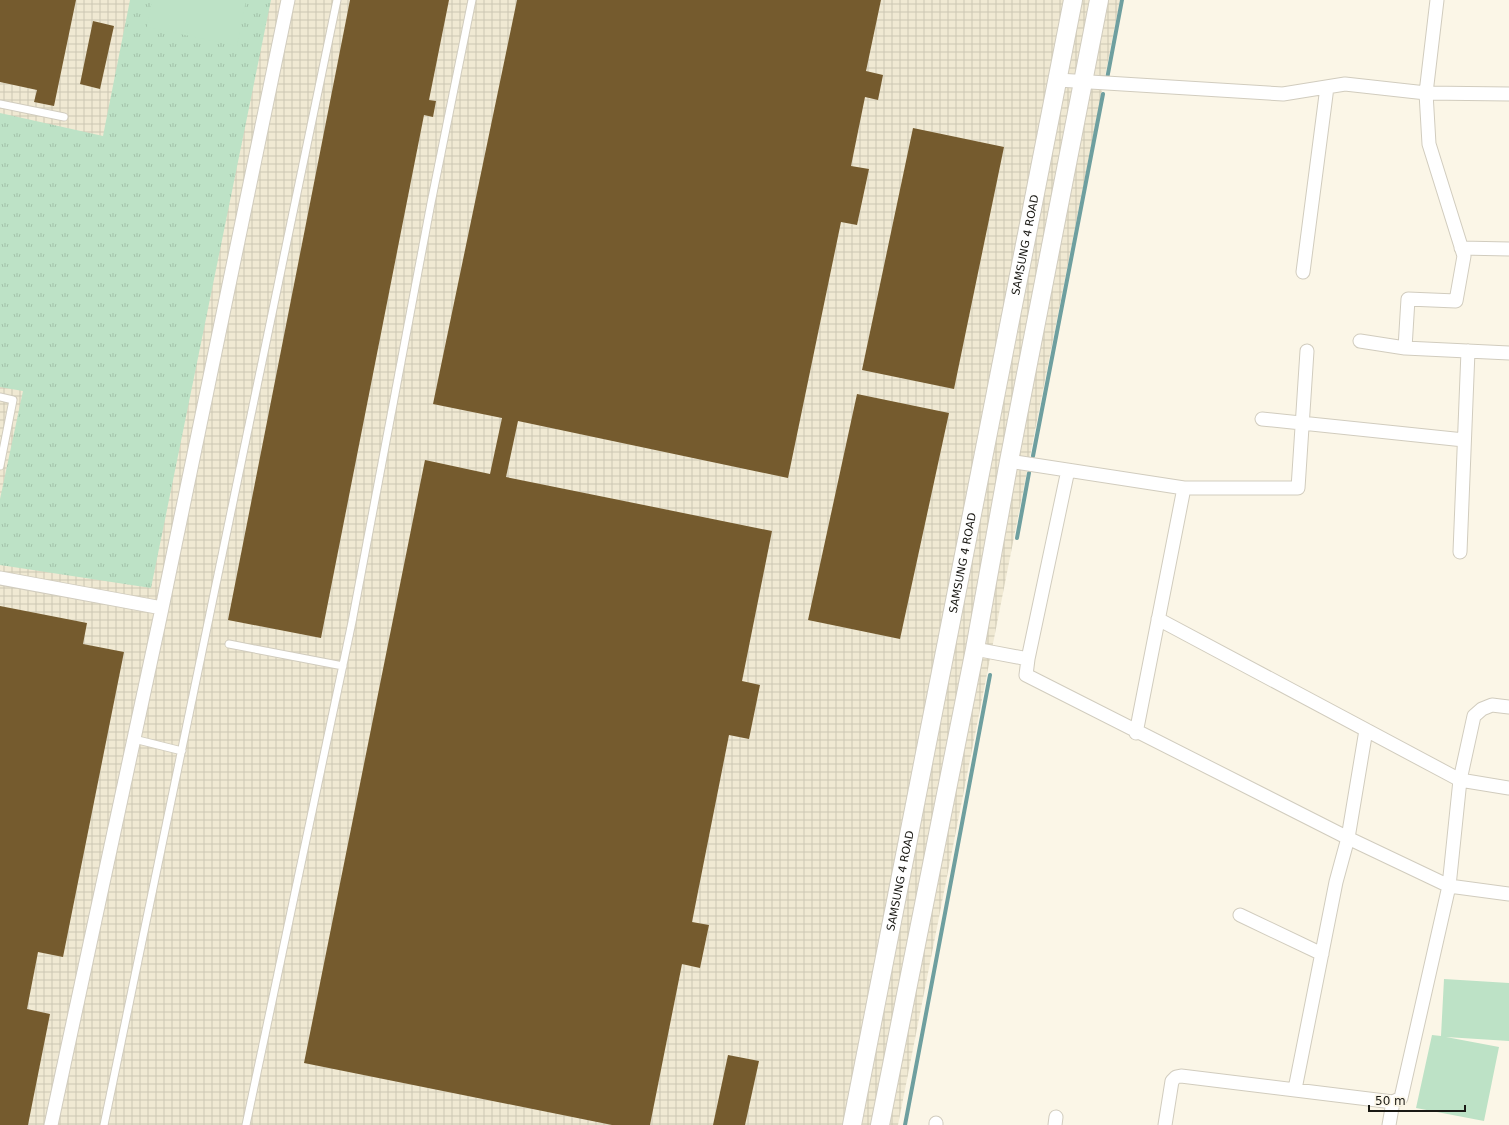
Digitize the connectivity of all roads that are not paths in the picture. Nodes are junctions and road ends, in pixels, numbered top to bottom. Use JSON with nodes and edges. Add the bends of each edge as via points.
{"nodes":[{"id":1,"x":288,"y":0,"type":"edge"},
{"id":2,"x":337,"y":0,"type":"edge"},
{"id":3,"x":472,"y":0,"type":"edge"},
{"id":4,"x":1073,"y":0,"type":"edge"},
{"id":5,"x":1099,"y":0,"type":"edge"},
{"id":6,"x":1437,"y":0,"type":"edge"},
{"id":7,"x":1058,"y":80,"type":"junction"},
{"id":8,"x":1083,"y":83,"type":"junction"},
{"id":9,"x":1327,"y":87,"type":"junction"},
{"id":10,"x":1426,"y":93,"type":"junction"},
{"id":11,"x":1509,"y":94,"type":"edge"},
{"id":12,"x":0,"y":104,"type":"edge"},
{"id":13,"x":64,"y":117,"type":"dead end"},
{"id":14,"x":1461,"y":248,"type":"junction"},
{"id":15,"x":1509,"y":249,"type":"edge"},
{"id":16,"x":1303,"y":272,"type":"dead end"},
{"id":17,"x":1360,"y":340,"type":"dead end"},
{"id":18,"x":1405,"y":348,"type":"junction"},
{"id":19,"x":1307,"y":351,"type":"dead end"},
{"id":20,"x":1468,"y":351,"type":"junction"},
{"id":21,"x":1509,"y":353,"type":"edge"},
{"id":22,"x":0,"y":397,"type":"edge"},
{"id":23,"x":1262,"y":419,"type":"dead end"},
{"id":24,"x":1303,"y":425,"type":"junction"},
{"id":25,"x":1464,"y":440,"type":"junction"},
{"id":26,"x":1009,"y":461,"type":"junction"},
{"id":27,"x":0,"y":466,"type":"edge"},
{"id":28,"x":1068,"y":470,"type":"junction"},
{"id":29,"x":1184,"y":488,"type":"junction"},
{"id":30,"x":1460,"y":552,"type":"dead end"},
{"id":31,"x":0,"y":578,"type":"edge"},
{"id":32,"x":162,"y":608,"type":"junction"},
{"id":33,"x":1158,"y":619,"type":"junction"},
{"id":34,"x":229,"y":644,"type":"dead end"},
{"id":35,"x":947,"y":644,"type":"junction"},
{"id":36,"x":975,"y":649,"type":"junction"},
{"id":37,"x":1028,"y":659,"type":"junction"},
{"id":38,"x":342,"y":666,"type":"junction"},
{"id":39,"x":1509,"y":707,"type":"edge"},
{"id":40,"x":1366,"y":730,"type":"junction"},
{"id":41,"x":1136,"y":733,"type":"junction"},
{"id":42,"x":134,"y":739,"type":"junction"},
{"id":43,"x":926,"y":747,"type":"junction"},
{"id":44,"x":182,"y":751,"type":"junction"},
{"id":45,"x":954,"y":752,"type":"junction"},
{"id":46,"x":1460,"y":780,"type":"junction"},
{"id":47,"x":1509,"y":788,"type":"edge"},
{"id":48,"x":1348,"y":838,"type":"junction"},
{"id":49,"x":1449,"y":886,"type":"junction"},
{"id":50,"x":1509,"y":894,"type":"edge"},
{"id":51,"x":1240,"y":915,"type":"dead end"},
{"id":52,"x":1322,"y":954,"type":"junction"},
{"id":53,"x":1295,"y":1088,"type":"junction"},
{"id":54,"x":1393,"y":1102,"type":"junction"},
{"id":55,"x":51,"y":1125,"type":"edge"},
{"id":56,"x":104,"y":1125,"type":"edge"},
{"id":57,"x":246,"y":1125,"type":"edge"},
{"id":58,"x":852,"y":1125,"type":"edge"},
{"id":59,"x":880,"y":1125,"type":"edge"},
{"id":60,"x":1165,"y":1125,"type":"edge"},
{"id":61,"x":1389,"y":1125,"type":"edge"}],
"edges":[{"from":1,"to":32,"type":"street"},
{"from":2,"to":44,"type":"lane"},
{"from":3,"to":38,"type":"lane"},
{"from":4,"to":7,"type":"main road","name":"SAMSUNG 4 ROAD"},
{"from":5,"to":8,"type":"main road"},
{"from":6,"to":10,"type":"street"},
{"from":7,"to":8,"type":"street"},
{"from":7,"to":35,"type":"main road","name":"SAMSUNG 4 ROAD"},
{"from":8,"to":9,"type":"street","via":[[1283,94]]},
{"from":8,"to":26,"type":"main road"},
{"from":9,"to":10,"type":"street","via":[[1345,84]]},
{"from":9,"to":16,"type":"street"},
{"from":10,"to":11,"type":"street"},
{"from":10,"to":14,"type":"street","via":[[1429,144]]},
{"from":12,"to":13,"type":"lane"},
{"from":14,"to":15,"type":"street"},
{"from":14,"to":18,"type":"street","via":[[1464,256],[1456,301],[1408,298]]},
{"from":17,"to":18,"type":"street"},
{"from":18,"to":20,"type":"street"},
{"from":19,"to":24,"type":"street"},
{"from":20,"to":21,"type":"street"},
{"from":20,"to":25,"type":"street"},
{"from":22,"to":27,"type":"lane","via":[[13,400]]},
{"from":23,"to":24,"type":"street"},
{"from":24,"to":25,"type":"street"},
{"from":24,"to":29,"type":"street","via":[[1298,488]]},
{"from":25,"to":30,"type":"street"},
{"from":26,"to":28,"type":"street"},
{"from":26,"to":36,"type":"main road"},
{"from":28,"to":29,"type":"street"},
{"from":28,"to":37,"type":"street"},
{"from":29,"to":33,"type":"street"},
{"from":31,"to":32,"type":"street"},
{"from":32,"to":42,"type":"street"},
{"from":33,"to":40,"type":"street"},
{"from":33,"to":41,"type":"street"},
{"from":34,"to":38,"type":"lane"},
{"from":35,"to":36,"type":"main road"},
{"from":35,"to":43,"type":"main road","name":"SAMSUNG 4 ROAD"},
{"from":36,"to":37,"type":"street"},
{"from":36,"to":45,"type":"main road"},
{"from":37,"to":41,"type":"street","via":[[1026,675]]},
{"from":38,"to":57,"type":"lane"},
{"from":39,"to":46,"type":"street","via":[[1492,706],[1482,709],[1474,716]]},
{"from":40,"to":46,"type":"street"},
{"from":40,"to":48,"type":"street"},
{"from":41,"to":48,"type":"street"},
{"from":42,"to":44,"type":"lane"},
{"from":42,"to":55,"type":"street"},
{"from":43,"to":45,"type":"main road"},
{"from":43,"to":58,"type":"main road","name":"SAMSUNG 4 ROAD"},
{"from":44,"to":56,"type":"lane"},
{"from":45,"to":59,"type":"main road"},
{"from":46,"to":47,"type":"street"},
{"from":46,"to":49,"type":"street"},
{"from":48,"to":49,"type":"street"},
{"from":48,"to":52,"type":"street","via":[[1336,882]]},
{"from":49,"to":50,"type":"street"},
{"from":49,"to":54,"type":"street","via":[[1403,1094]]},
{"from":51,"to":52,"type":"street"},
{"from":52,"to":53,"type":"street"},
{"from":53,"to":54,"type":"street"},
{"from":53,"to":60,"type":"street","via":[[1176,1077],[1170,1088]]},
{"from":54,"to":61,"type":"street"}]}
